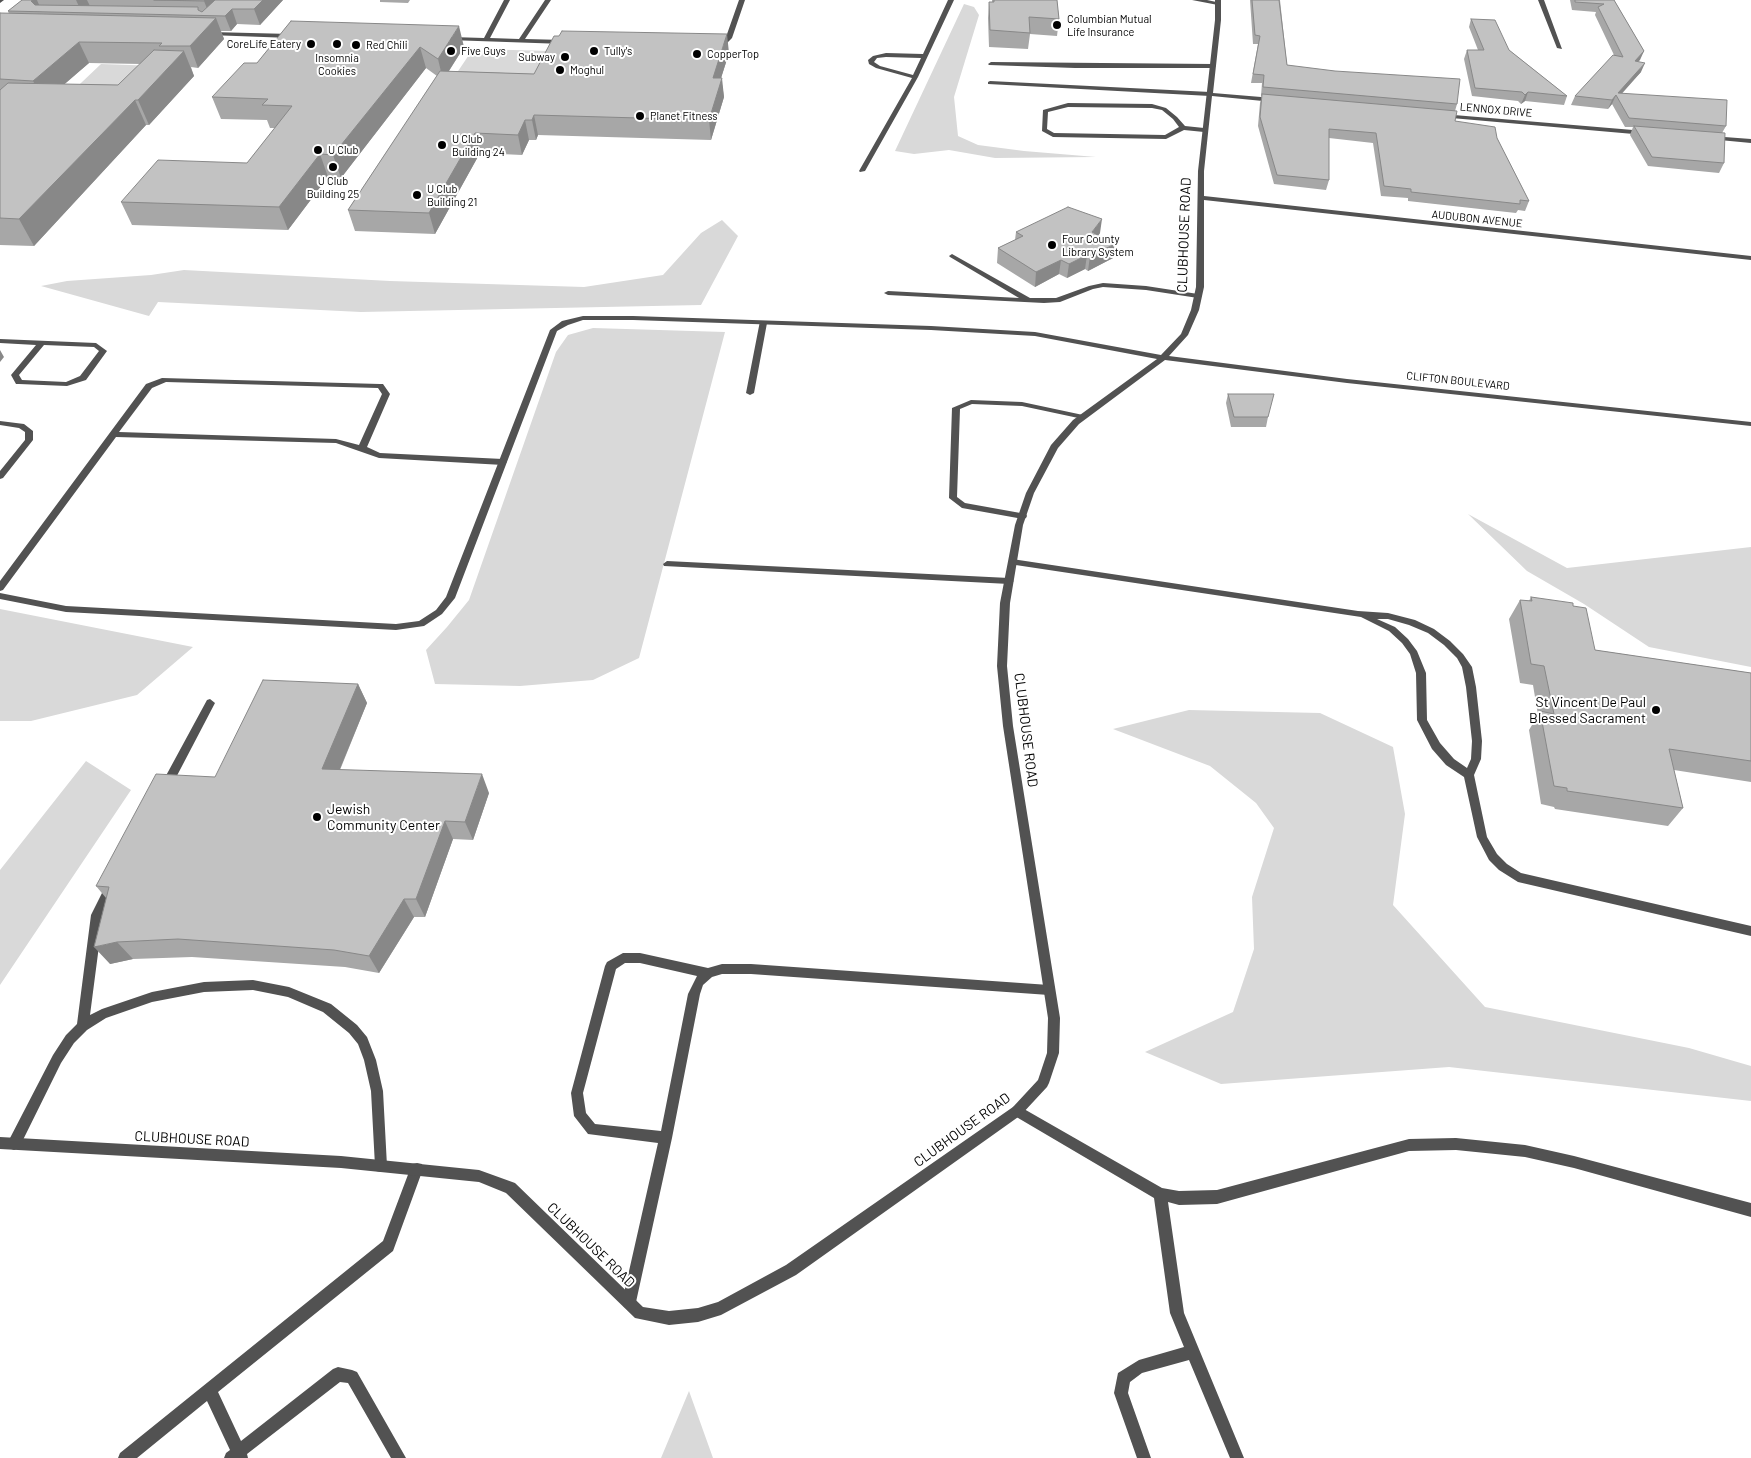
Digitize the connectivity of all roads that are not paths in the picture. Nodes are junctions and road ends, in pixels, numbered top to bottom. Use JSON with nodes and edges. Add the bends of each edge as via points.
{"nodes":[{"id":1,"x":508,"y":0,"type":"edge"},
{"id":2,"x":538,"y":0,"type":"edge"},
{"id":3,"x":548,"y":0,"type":"edge"},
{"id":4,"x":742,"y":0,"type":"edge"},
{"id":5,"x":951,"y":0,"type":"edge"},
{"id":6,"x":1195,"y":0,"type":"edge"},
{"id":7,"x":1541,"y":0,"type":"edge"},
{"id":8,"x":1218,"y":1,"type":"edge"},
{"id":9,"x":537,"y":15,"type":"junction"},
{"id":10,"x":207,"y":34,"type":"edge"},
{"id":11,"x":297,"y":36,"type":"edge"},
{"id":12,"x":444,"y":39,"type":"edge"},
{"id":13,"x":486,"y":40,"type":"junction"},
{"id":14,"x":521,"y":41,"type":"junction"},
{"id":15,"x":568,"y":42,"type":"edge"},
{"id":16,"x":712,"y":46,"type":"edge"},
{"id":17,"x":1560,"y":48,"type":"dead end"},
{"id":18,"x":925,"y":56,"type":"junction"},
{"id":19,"x":991,"y":64,"type":"dead end"},
{"id":20,"x":1213,"y":66,"type":"junction"},
{"id":21,"x":915,"y":77,"type":"junction"},
{"id":22,"x":990,"y":83,"type":"dead end"},
{"id":23,"x":1210,"y":94,"type":"junction"},
{"id":24,"x":1278,"y":100,"type":"edge"},
{"id":25,"x":1434,"y":115,"type":"edge"},
{"id":26,"x":1183,"y":128,"type":"junction"},
{"id":27,"x":1204,"y":130,"type":"junction"},
{"id":28,"x":1656,"y":134,"type":"edge"},
{"id":29,"x":1704,"y":137,"type":"edge"},
{"id":30,"x":1751,"y":141,"type":"edge"},
{"id":31,"x":862,"y":171,"type":"dead end"},
{"id":32,"x":1201,"y":198,"type":"junction"},
{"id":33,"x":952,"y":256,"type":"dead end"},
{"id":34,"x":1751,"y":258,"type":"edge"},
{"id":35,"x":888,"y":293,"type":"dead end"},
{"id":36,"x":1198,"y":296,"type":"junction"},
{"id":37,"x":1030,"y":301,"type":"junction"},
{"id":38,"x":763,"y":323,"type":"junction"},
{"id":39,"x":0,"y":341,"type":"edge"},
{"id":40,"x":42,"y":343,"type":"junction"},
{"id":41,"x":1163,"y":358,"type":"junction"},
{"id":42,"x":750,"y":393,"type":"dead end"},
{"id":43,"x":1083,"y":417,"type":"junction"},
{"id":44,"x":0,"y":423,"type":"edge"},
{"id":45,"x":1751,"y":424,"type":"edge"},
{"id":46,"x":113,"y":434,"type":"junction"},
{"id":47,"x":362,"y":448,"type":"junction"},
{"id":48,"x":503,"y":462,"type":"junction"},
{"id":49,"x":0,"y":476,"type":"edge"},
{"id":50,"x":1023,"y":516,"type":"junction"},
{"id":51,"x":1012,"y":562,"type":"junction"},
{"id":52,"x":667,"y":564,"type":"dead end"},
{"id":53,"x":1009,"y":581,"type":"junction"},
{"id":54,"x":0,"y":588,"type":"edge"},
{"id":55,"x":0,"y":596,"type":"edge"},
{"id":56,"x":1358,"y":614,"type":"junction"},
{"id":57,"x":210,"y":703,"type":"dead end"},
{"id":58,"x":1469,"y":775,"type":"junction"},
{"id":59,"x":158,"y":799,"type":"edge"},
{"id":60,"x":116,"y":877,"type":"edge"},
{"id":61,"x":1751,"y":931,"type":"edge"},
{"id":62,"x":708,"y":973,"type":"junction"},
{"id":63,"x":1049,"y":990,"type":"junction"},
{"id":64,"x":83,"y":1026,"type":"junction"},
{"id":65,"x":1017,"y":1111,"type":"junction"},
{"id":66,"x":666,"y":1138,"type":"junction"},
{"id":67,"x":0,"y":1143,"type":"edge"},
{"id":68,"x":14,"y":1144,"type":"junction"},
{"id":69,"x":380,"y":1166,"type":"junction"},
{"id":70,"x":417,"y":1169,"type":"junction"},
{"id":71,"x":1160,"y":1194,"type":"junction"},
{"id":72,"x":1751,"y":1210,"type":"edge"},
{"id":73,"x":629,"y":1302,"type":"junction"},
{"id":74,"x":1191,"y":1352,"type":"junction"},
{"id":75,"x":210,"y":1390,"type":"junction"},
{"id":76,"x":237,"y":1456,"type":"edge"},
{"id":77,"x":125,"y":1458,"type":"edge"},
{"id":78,"x":399,"y":1458,"type":"edge"},
{"id":79,"x":1144,"y":1458,"type":"edge"},
{"id":80,"x":1237,"y":1458,"type":"edge"}],
"edges":[{"from":1,"to":13,"type":"street"},
{"from":2,"to":9,"type":"street"},
{"from":3,"to":9,"type":"street"},
{"from":4,"to":16,"type":"street","via":[[728,41]]},
{"from":5,"to":18,"type":"street"},
{"from":6,"to":8,"type":"street"},
{"from":7,"to":17,"type":"street"},
{"from":8,"to":20,"type":"street","name":"CLUBHOUSE ROAD"},
{"from":9,"to":14,"type":"street"},
{"from":10,"to":11,"type":"street"},
{"from":12,"to":13,"type":"street"},
{"from":13,"to":14,"type":"street"},
{"from":14,"to":15,"type":"street"},
{"from":18,"to":21,"type":"street"},
{"from":18,"to":21,"type":"street","via":[[886,55],[871,60],[878,67]]},
{"from":19,"to":20,"type":"street"},
{"from":20,"to":23,"type":"street","name":"CLUBHOUSE ROAD"},
{"from":21,"to":31,"type":"street"},
{"from":22,"to":23,"type":"street"},
{"from":23,"to":24,"type":"street"},
{"from":23,"to":27,"type":"street","name":"CLUBHOUSE ROAD"},
{"from":25,"to":28,"type":"street","name":"LENNOX DRIVE"},
{"from":26,"to":26,"type":"street","via":[[1166,137],[1053,135],[1044,130],[1044,111],[1068,105],[1152,106],[1164,109]]},
{"from":26,"to":27,"type":"street"},
{"from":27,"to":32,"type":"street","name":"CLUBHOUSE ROAD"},
{"from":29,"to":30,"type":"street"},
{"from":32,"to":34,"type":"street","name":"AUDUBON AVENUE"},
{"from":32,"to":36,"type":"street","name":"CLUBHOUSE ROAD"},
{"from":33,"to":37,"type":"street"},
{"from":35,"to":37,"type":"street"},
{"from":36,"to":37,"type":"street","via":[[1103,285],[1056,300]]},
{"from":36,"to":41,"type":"street","name":"CLUBHOUSE ROAD","via":[[1184,336]]},
{"from":38,"to":41,"type":"street","name":"CLIFTON BOULEVARD","via":[[1035,334]]},
{"from":38,"to":42,"type":"street"},
{"from":38,"to":48,"type":"street","name":"CLIFTON BOULEVARD","via":[[583,318],[565,323],[554,330]]},
{"from":39,"to":40,"type":"street"},
{"from":40,"to":40,"type":"street","via":[[96,345],[103,351],[82,378],[67,384],[19,382],[14,375]]},
{"from":41,"to":43,"type":"street","name":"CLUBHOUSE ROAD"},
{"from":41,"to":45,"type":"street","name":"CLIFTON BOULEVARD"},
{"from":43,"to":50,"type":"street","name":"CLUBHOUSE ROAD","via":[[1054,447],[1030,493]]},
{"from":43,"to":50,"type":"street","via":[[1022,404],[971,402],[956,408],[953,498],[962,504]]},
{"from":44,"to":49,"type":"street","via":[[21,426],[29,431],[29,440]]},
{"from":46,"to":47,"type":"street","via":[[336,442]]},
{"from":46,"to":47,"type":"street","via":[[149,386],[165,380],[380,386],[386,394]]},
{"from":46,"to":54,"type":"street"},
{"from":47,"to":48,"type":"street","via":[[379,455]]},
{"from":48,"to":55,"type":"street","name":"CLIFTON BOULEVARD","via":[[450,598],[439,612],[421,624],[396,627],[66,609]]},
{"from":50,"to":51,"type":"street","name":"CLUBHOUSE ROAD"},
{"from":51,"to":53,"type":"street","name":"CLUBHOUSE ROAD"},
{"from":51,"to":56,"type":"street"},
{"from":52,"to":53,"type":"street"},
{"from":53,"to":63,"type":"street","name":"CLUBHOUSE ROAD","via":[[1002,666],[1006,709]]},
{"from":56,"to":58,"type":"street","via":[[1392,629],[1414,653],[1421,672],[1422,720],[1436,746],[1450,762]]},
{"from":56,"to":58,"type":"street","via":[[1412,622],[1431,631],[1460,656],[1467,667],[1471,687],[1477,741],[1476,759]]},
{"from":57,"to":59,"type":"street"},
{"from":58,"to":61,"type":"street","via":[[1482,837],[1492,858],[1518,877]]},
{"from":60,"to":64,"type":"street","via":[[98,915]]},
{"from":62,"to":63,"type":"street","via":[[722,969],[751,969]]},
{"from":62,"to":66,"type":"street","via":[[694,994]]},
{"from":62,"to":66,"type":"street","via":[[640,958],[622,958],[611,966],[577,1093],[580,1116],[592,1130]]},
{"from":63,"to":65,"type":"street","name":"CLUBHOUSE ROAD","via":[[1054,1018],[1053,1053],[1043,1083]]},
{"from":64,"to":68,"type":"street","via":[[57,1058]]},
{"from":64,"to":69,"type":"street","via":[[122,1006],[204,987],[254,985],[289,992],[327,1008],[363,1041],[370,1060],[377,1092]]},
{"from":65,"to":71,"type":"street"},
{"from":65,"to":73,"type":"street","name":"CLUBHOUSE ROAD","via":[[791,1270],[721,1308],[670,1318],[640,1314]]},
{"from":66,"to":73,"type":"street"},
{"from":67,"to":68,"type":"street","name":"CLUBHOUSE ROAD"},
{"from":68,"to":69,"type":"street","name":"CLUBHOUSE ROAD"},
{"from":69,"to":70,"type":"street","name":"CLUBHOUSE ROAD"},
{"from":70,"to":73,"type":"street","name":"CLUBHOUSE ROAD","via":[[479,1176],[510,1188]]},
{"from":70,"to":75,"type":"street","via":[[388,1246]]},
{"from":71,"to":72,"type":"street","via":[[1179,1198],[1217,1196],[1409,1145],[1456,1144],[1525,1151]]},
{"from":71,"to":74,"type":"street","via":[[1176,1312]]},
{"from":74,"to":79,"type":"street","via":[[1139,1367],[1123,1378],[1121,1393]]},
{"from":74,"to":80,"type":"street"},
{"from":75,"to":76,"type":"street"},
{"from":75,"to":77,"type":"street"},
{"from":76,"to":78,"type":"street","via":[[338,1374],[352,1377]]}]}
